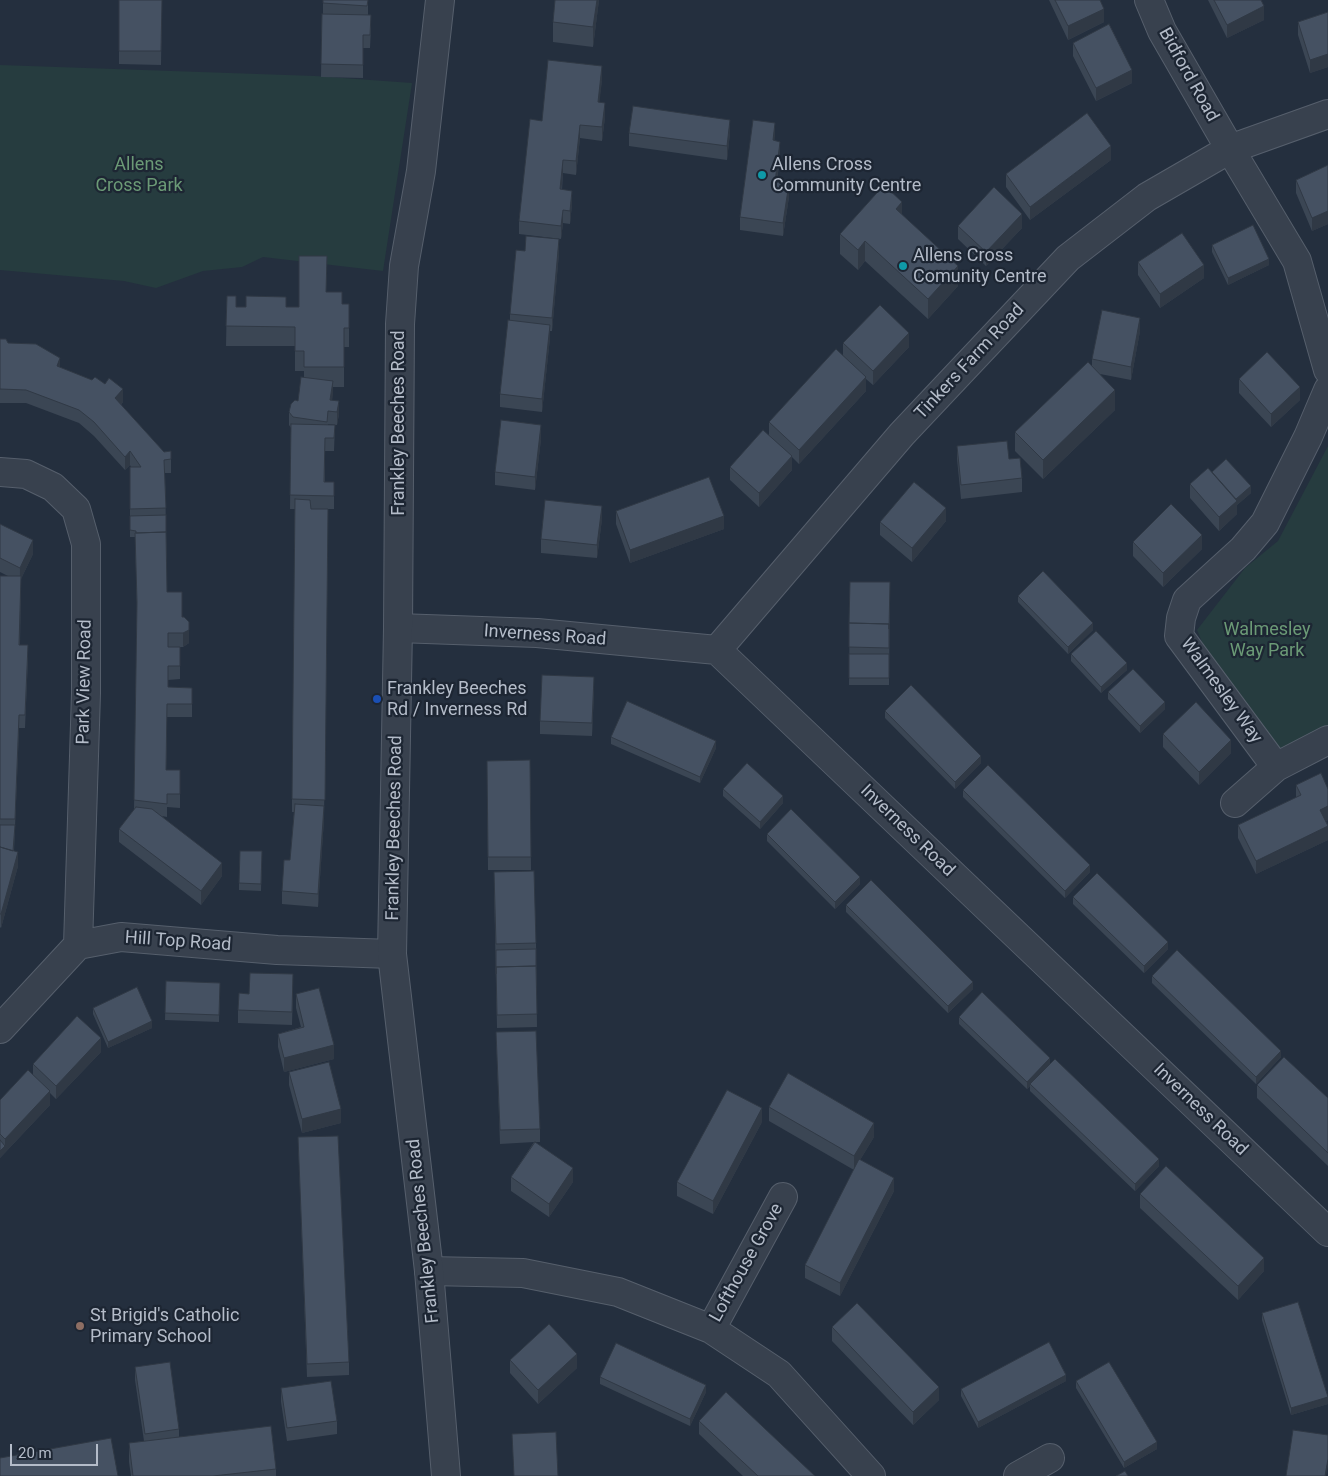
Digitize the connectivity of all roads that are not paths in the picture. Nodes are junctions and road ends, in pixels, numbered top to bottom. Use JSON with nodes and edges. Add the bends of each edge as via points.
{"nodes":[{"id":1,"x":440,"y":0,"type":"edge"},
{"id":2,"x":1149,"y":0,"type":"edge"},
{"id":3,"x":1328,"y":114,"type":"edge"},
{"id":4,"x":1230,"y":149,"type":"junction"},
{"id":5,"x":1328,"y":370,"type":"edge"},
{"id":6,"x":1328,"y":390,"type":"edge"},
{"id":7,"x":0,"y":472,"type":"edge"},
{"id":8,"x":398,"y":628,"type":"junction"},
{"id":9,"x":717,"y":650,"type":"junction"},
{"id":10,"x":1328,"y":740,"type":"edge"},
{"id":11,"x":1276,"y":767,"type":"junction"},
{"id":12,"x":1235,"y":803,"type":"dead end"},
{"id":13,"x":78,"y":945,"type":"junction"},
{"id":14,"x":392,"y":954,"type":"junction"},
{"id":15,"x":0,"y":1029,"type":"edge"},
{"id":16,"x":783,"y":1197,"type":"dead end"},
{"id":17,"x":1328,"y":1232,"type":"edge"},
{"id":18,"x":429,"y":1271,"type":"junction"},
{"id":19,"x":711,"y":1329,"type":"junction"},
{"id":20,"x":1050,"y":1458,"type":"dead end"},
{"id":21,"x":446,"y":1476,"type":"edge"},
{"id":22,"x":872,"y":1476,"type":"edge"},
{"id":23,"x":1018,"y":1476,"type":"edge"}],
"edges":[{"from":1,"to":8,"type":"street","name":"Frankley Beeches Road","via":[[421,171],[404,266],[400,324]]},
{"from":2,"to":4,"type":"street","name":"Bidford Road","via":[[1162,31]]},
{"from":3,"to":4,"type":"street","name":"Tinkers Farm Road"},
{"from":4,"to":5,"type":"street","name":"Bidford Road","via":[[1297,261]]},
{"from":4,"to":9,"type":"street","name":"Tinkers Farm Road","via":[[1147,196],[1068,258],[902,434]]},
{"from":6,"to":11,"type":"street","name":"Walmesley Way","via":[[1265,524],[1243,549],[1187,600],[1181,618],[1179,636]]},
{"from":7,"to":13,"type":"street","name":"Park View Road","via":[[26,474],[53,487],[76,508],[86,544],[86,693]]},
{"from":8,"to":9,"type":"street","name":"Inverness Road","via":[[537,634]]},
{"from":8,"to":14,"type":"street","name":"Frankley Beeches Road"},
{"from":9,"to":17,"type":"street","name":"Inverness Road"},
{"from":10,"to":11,"type":"street"},
{"from":11,"to":12,"type":"street"},
{"from":13,"to":14,"type":"street","name":"Hill Top Road","via":[[121,937],[277,950]]},
{"from":13,"to":15,"type":"street"},
{"from":14,"to":18,"type":"street","name":"Frankley Beeches Road"},
{"from":16,"to":19,"type":"street","name":"Lofthouse Grove"},
{"from":18,"to":19,"type":"street","via":[[523,1273],[618,1292]]},
{"from":18,"to":21,"type":"street","name":"Frankley Beeches Road"},
{"from":19,"to":22,"type":"street","via":[[779,1374]]},
{"from":20,"to":23,"type":"street"}]}
